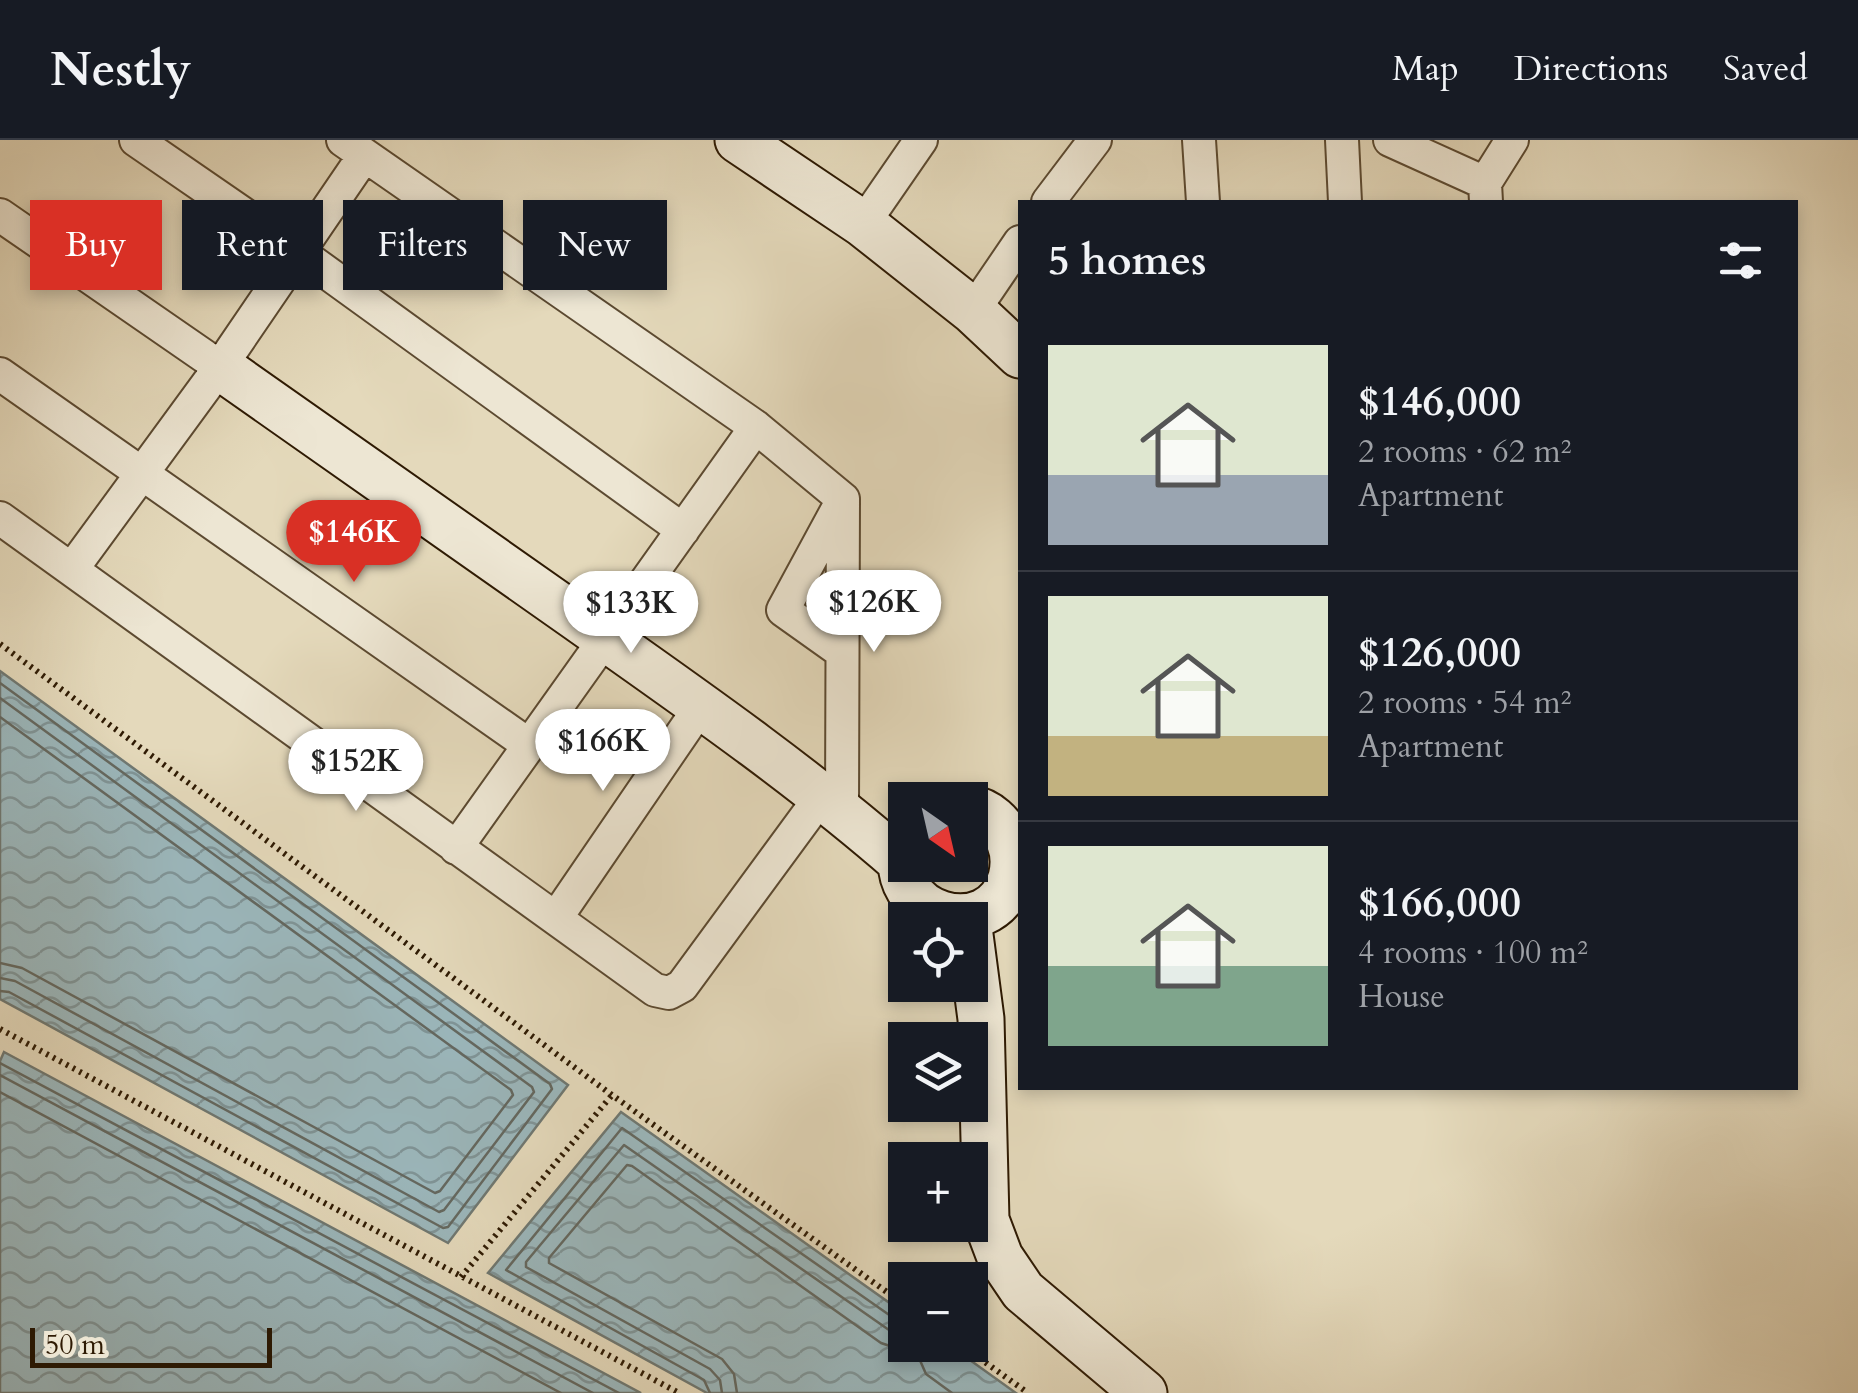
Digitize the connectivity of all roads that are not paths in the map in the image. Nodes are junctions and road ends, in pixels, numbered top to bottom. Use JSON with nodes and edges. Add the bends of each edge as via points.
{"nodes":[{"id":1,"x":136,"y":140,"type":"edge"},
{"id":2,"x":921,"y":140,"type":"edge"},
{"id":3,"x":1095,"y":140,"type":"edge"},
{"id":4,"x":1200,"y":140,"type":"edge"},
{"id":5,"x":1342,"y":140,"type":"edge"},
{"id":6,"x":1390,"y":140,"type":"edge"},
{"id":7,"x":1512,"y":140,"type":"edge"},
{"id":8,"x":741,"y":141,"type":"edge"},
{"id":9,"x":354,"y":148,"type":"edge"},
{"id":10,"x":1486,"y":192,"type":"edge"},
{"id":11,"x":224,"y":200,"type":"edge"},
{"id":12,"x":1050,"y":200,"type":"edge"},
{"id":13,"x":1202,"y":200,"type":"edge"},
{"id":14,"x":1345,"y":200,"type":"edge"},
{"id":15,"x":323,"y":208,"type":"edge"},
{"id":16,"x":0,"y":215,"type":"edge"},
{"id":17,"x":863,"y":224,"type":"junction"},
{"id":18,"x":1018,"y":245,"type":"edge"},
{"id":19,"x":323,"y":269,"type":"edge"},
{"id":20,"x":274,"y":290,"type":"edge"},
{"id":21,"x":973,"y":311,"type":"junction"},
{"id":22,"x":1018,"y":352,"type":"edge"},
{"id":23,"x":220,"y":367,"type":"junction"},
{"id":24,"x":0,"y":374,"type":"edge"},
{"id":25,"x":756,"y":427,"type":"junction"},
{"id":26,"x":142,"y":476,"type":"junction"},
{"id":27,"x":843,"y":498,"type":"junction"},
{"id":28,"x":0,"y":518,"type":"edge"},
{"id":29,"x":683,"y":530,"type":"junction"},
{"id":30,"x":72,"y":569,"type":"junction"},
{"id":31,"x":606,"y":638,"type":"junction"},
{"id":32,"x":842,"y":652,"type":"junction"},
{"id":33,"x":702,"y":706,"type":"junction"},
{"id":34,"x":530,"y":745,"type":"junction"},
{"id":35,"x":831,"y":804,"type":"junction"},
{"id":36,"x":988,"y":816,"type":"edge"},
{"id":37,"x":888,"y":843,"type":"edge"},
{"id":38,"x":456,"y":848,"type":"junction"},
{"id":39,"x":1016,"y":848,"type":"edge"},
{"id":40,"x":988,"y":909,"type":"edge"},
{"id":41,"x":556,"y":918,"type":"junction"},
{"id":42,"x":978,"y":1002,"type":"edge"},
{"id":43,"x":1144,"y":1393,"type":"edge"}],
"edges":[{"from":1,"to":11,"type":"street"},
{"from":2,"to":17,"type":"street"},
{"from":3,"to":12,"type":"street"},
{"from":4,"to":13,"type":"street"},
{"from":5,"to":14,"type":"street"},
{"from":6,"to":10,"type":"street"},
{"from":7,"to":10,"type":"street"},
{"from":8,"to":17,"type":"street"},
{"from":9,"to":15,"type":"street"},
{"from":9,"to":25,"type":"street"},
{"from":16,"to":23,"type":"street"},
{"from":17,"to":21,"type":"street"},
{"from":18,"to":21,"type":"street"},
{"from":19,"to":29,"type":"street"},
{"from":20,"to":23,"type":"street"},
{"from":21,"to":22,"type":"street"},
{"from":23,"to":26,"type":"street"},
{"from":23,"to":31,"type":"street"},
{"from":24,"to":26,"type":"street"},
{"from":25,"to":27,"type":"street"},
{"from":25,"to":29,"type":"street"},
{"from":26,"to":30,"type":"street"},
{"from":26,"to":34,"type":"street"},
{"from":27,"to":32,"type":"street"},
{"from":27,"to":32,"type":"street","via":[[783,610]]},
{"from":28,"to":30,"type":"street"},
{"from":29,"to":31,"type":"street"},
{"from":30,"to":38,"type":"street"},
{"from":31,"to":33,"type":"street"},
{"from":31,"to":34,"type":"street"},
{"from":32,"to":35,"type":"street"},
{"from":33,"to":35,"type":"street"},
{"from":33,"to":41,"type":"street"},
{"from":34,"to":38,"type":"street"},
{"from":35,"to":37,"type":"street"},
{"from":35,"to":41,"type":"street","via":[[682,986],[669,993],[655,990]]},
{"from":36,"to":39,"type":"street"},
{"from":38,"to":41,"type":"street"},
{"from":39,"to":40,"type":"street","via":[[1010,884]]},
{"from":42,"to":43,"type":"street","via":[[986,1220],[1000,1257],[1022,1292]]}]}
